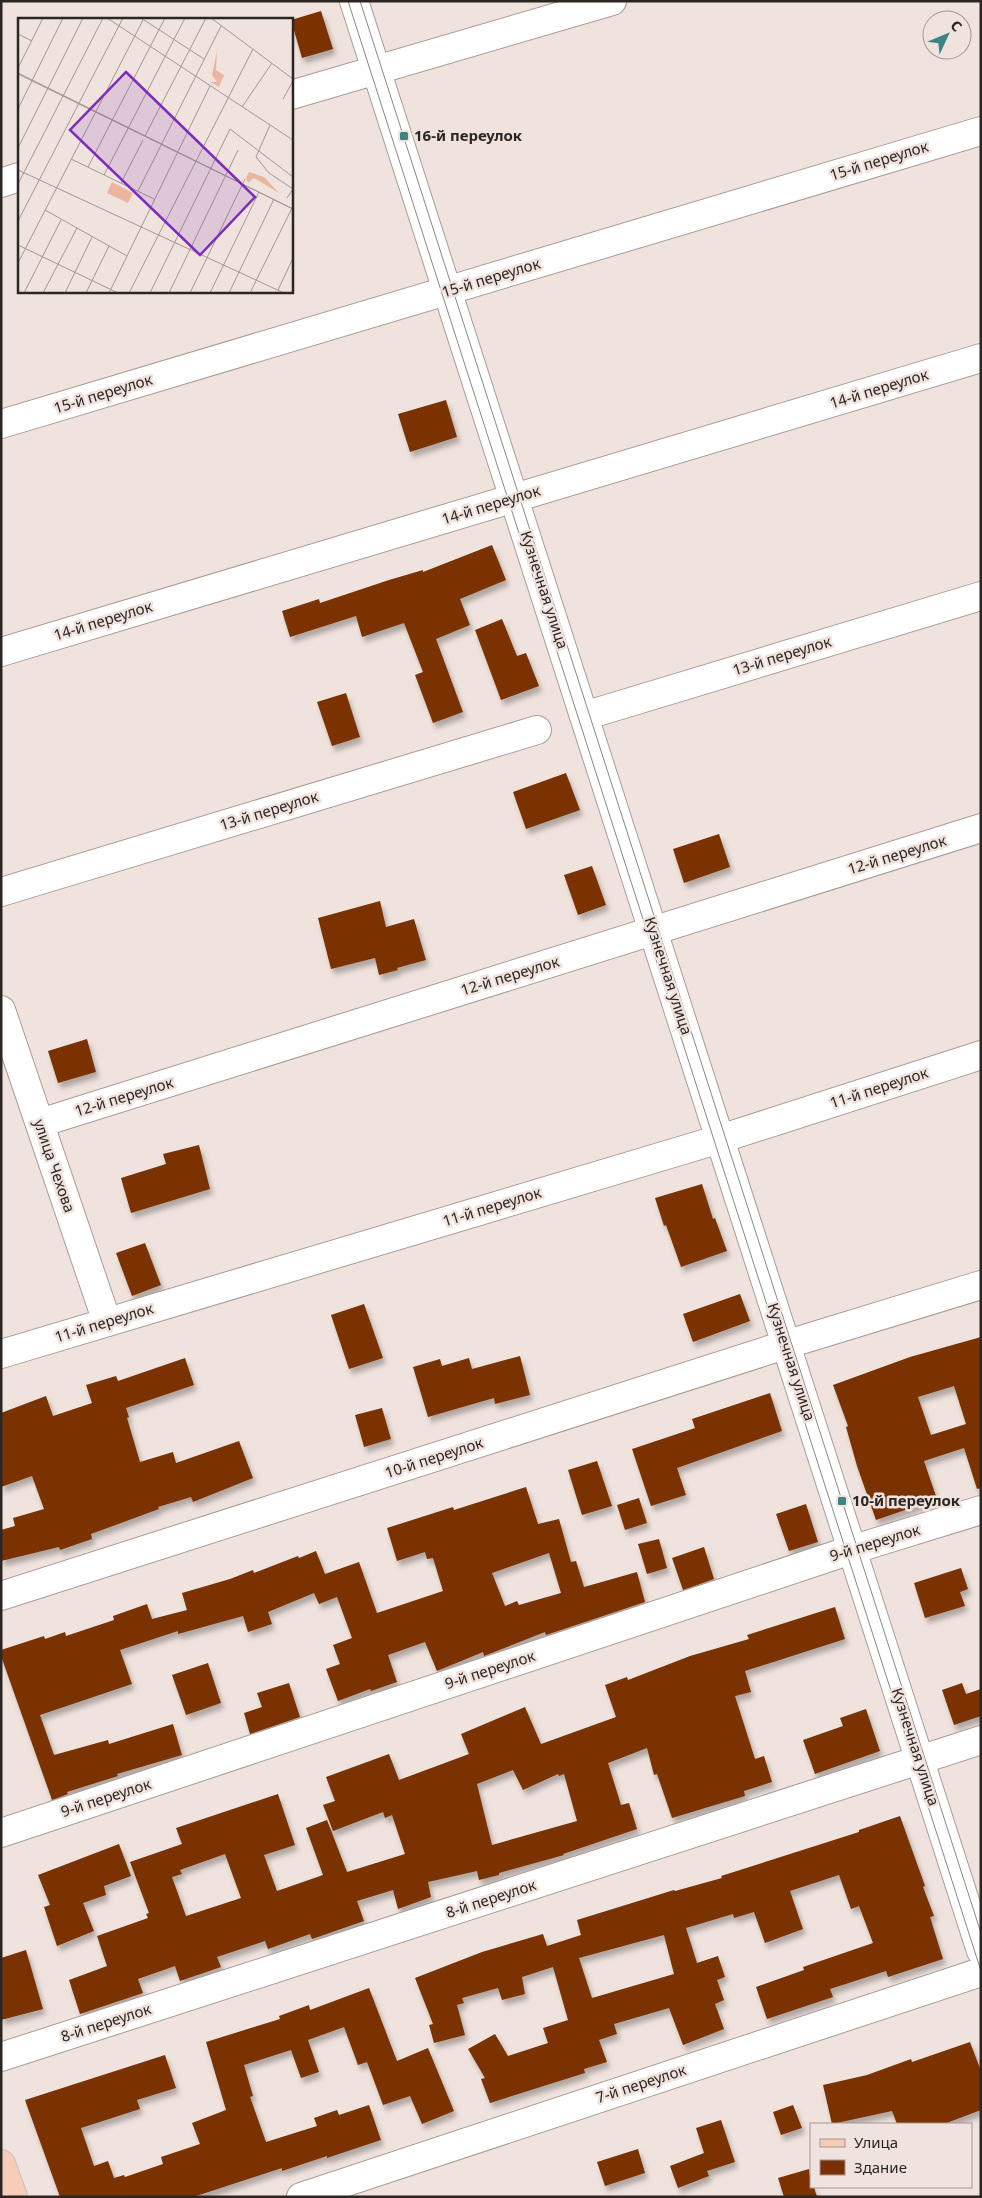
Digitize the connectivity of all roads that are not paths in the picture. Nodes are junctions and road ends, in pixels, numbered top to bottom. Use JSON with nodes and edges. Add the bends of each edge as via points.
{"nodes":[{"id":1,"x":354,"y":1,"type":"edge"},
{"id":2,"x":612,"y":1,"type":"edge"},
{"id":3,"x":376,"y":69,"type":"junction"},
{"id":4,"x":292,"y":95,"type":"edge"},
{"id":5,"x":981,"y":131,"type":"edge"},
{"id":6,"x":18,"y":177,"type":"edge"},
{"id":7,"x":1,"y":183,"type":"edge"},
{"id":8,"x":448,"y":291,"type":"junction"},
{"id":9,"x":981,"y":358,"type":"edge"},
{"id":10,"x":1,"y":424,"type":"edge"},
{"id":11,"x":514,"y":498,"type":"junction"},
{"id":12,"x":981,"y":596,"type":"edge"},
{"id":13,"x":1,"y":652,"type":"edge"},
{"id":14,"x":584,"y":716,"type":"junction"},
{"id":15,"x":537,"y":730,"type":"dead end"},
{"id":16,"x":981,"y":828,"type":"edge"},
{"id":17,"x":1,"y":892,"type":"edge"},
{"id":18,"x":654,"y":931,"type":"junction"},
{"id":19,"x":1,"y":1010,"type":"edge"},
{"id":20,"x":981,"y":1055,"type":"edge"},
{"id":21,"x":40,"y":1123,"type":"junction"},
{"id":22,"x":720,"y":1139,"type":"junction"},
{"id":23,"x":981,"y":1285,"type":"edge"},
{"id":24,"x":106,"y":1322,"type":"junction"},
{"id":25,"x":786,"y":1345,"type":"junction"},
{"id":26,"x":1,"y":1354,"type":"edge"},
{"id":27,"x":981,"y":1510,"type":"edge"},
{"id":28,"x":851,"y":1550,"type":"junction"},
{"id":29,"x":1,"y":1596,"type":"edge"},
{"id":30,"x":981,"y":1740,"type":"edge"},
{"id":31,"x":919,"y":1761,"type":"junction"},
{"id":32,"x":1,"y":1832,"type":"edge"},
{"id":33,"x":981,"y":1950,"type":"edge"},
{"id":34,"x":981,"y":1972,"type":"edge"},
{"id":35,"x":1,"y":2057,"type":"edge"},
{"id":36,"x":1,"y":2164,"type":"edge"},
{"id":37,"x":13,"y":2197,"type":"edge"},
{"id":38,"x":301,"y":2197,"type":"edge"}],
"edges":[{"from":1,"to":3,"type":"street","name":"Кузнечная улица"},
{"from":2,"to":3,"type":"street"},
{"from":3,"to":4,"type":"street"},
{"from":3,"to":8,"type":"street","name":"Кузнечная улица"},
{"from":5,"to":8,"type":"street","name":"15-й переулок"},
{"from":6,"to":7,"type":"street"},
{"from":8,"to":10,"type":"street","name":"15-й переулок"},
{"from":8,"to":11,"type":"street","name":"Кузнечная улица"},
{"from":9,"to":11,"type":"street","name":"14-й переулок"},
{"from":11,"to":13,"type":"street","name":"14-й переулок"},
{"from":11,"to":14,"type":"street","name":"Кузнечная улица"},
{"from":12,"to":14,"type":"street","name":"13-й переулок"},
{"from":14,"to":18,"type":"street","name":"Кузнечная улица"},
{"from":15,"to":17,"type":"street","name":"13-й переулок"},
{"from":16,"to":18,"type":"street","name":"12-й переулок"},
{"from":18,"to":21,"type":"street","name":"12-й переулок"},
{"from":18,"to":22,"type":"street","name":"Кузнечная улица"},
{"from":19,"to":21,"type":"street","name":"улица Чехова"},
{"from":20,"to":22,"type":"street","name":"11-й переулок"},
{"from":21,"to":24,"type":"street","name":"улица Чехова"},
{"from":22,"to":24,"type":"street","name":"11-й переулок"},
{"from":22,"to":25,"type":"street","name":"Кузнечная улица"},
{"from":23,"to":25,"type":"street","name":"10-й переулок"},
{"from":24,"to":26,"type":"street","name":"11-й переулок"},
{"from":25,"to":28,"type":"street","name":"Кузнечная улица"},
{"from":25,"to":29,"type":"street","name":"10-й переулок"},
{"from":27,"to":28,"type":"street","name":"9-й переулок"},
{"from":28,"to":31,"type":"street","name":"Кузнечная улица"},
{"from":28,"to":32,"type":"street","name":"9-й переулок"},
{"from":30,"to":31,"type":"street","name":"8-й переулок"},
{"from":31,"to":33,"type":"street","name":"Кузнечная улица"},
{"from":31,"to":35,"type":"street","name":"8-й переулок"},
{"from":34,"to":38,"type":"street","name":"7-й переулок"},
{"from":36,"to":37,"type":"main road"}]}
